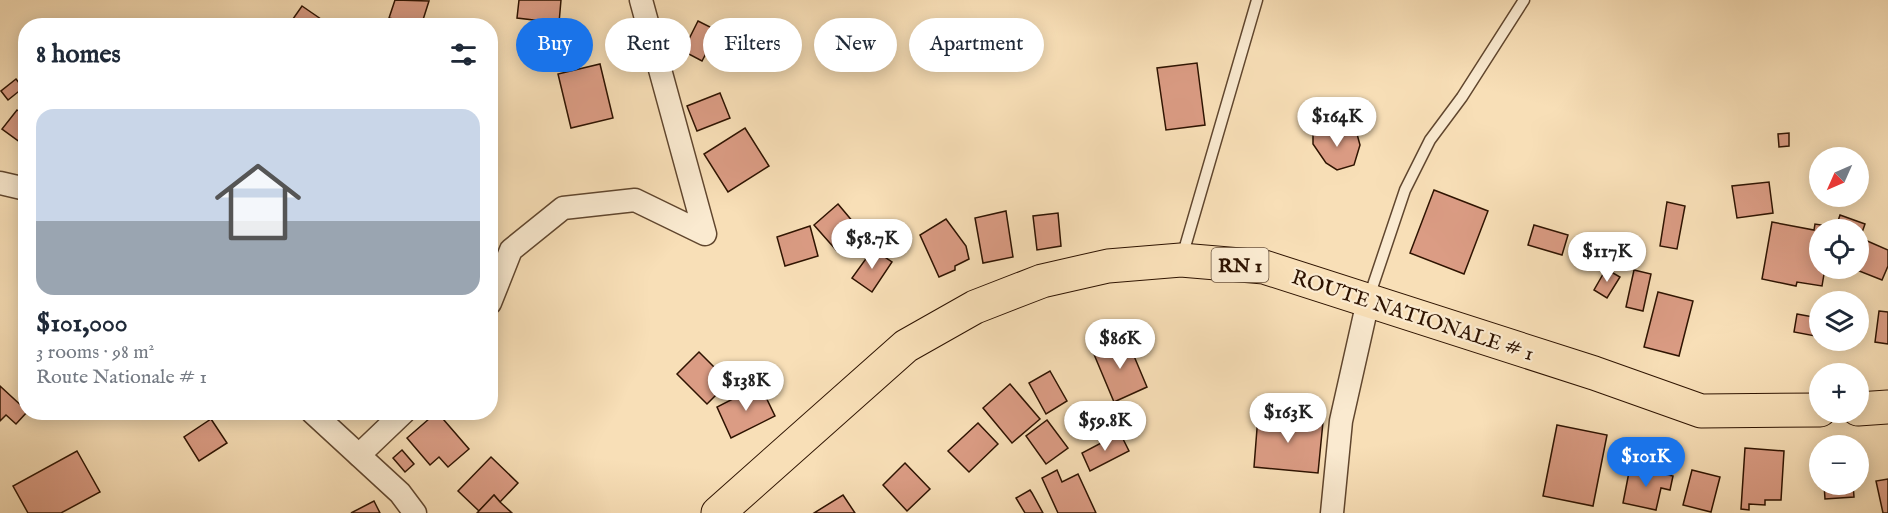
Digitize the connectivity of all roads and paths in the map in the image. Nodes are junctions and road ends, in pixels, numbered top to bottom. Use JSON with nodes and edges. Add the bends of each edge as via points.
{"nodes":[{"id":1,"x":641,"y":0,"type":"edge"},
{"id":2,"x":1257,"y":0,"type":"edge"},
{"id":3,"x":1524,"y":0,"type":"edge"},
{"id":4,"x":0,"y":183,"type":"edge"},
{"id":5,"x":18,"y":187,"type":"edge"},
{"id":6,"x":1181,"y":260,"type":"junction"},
{"id":7,"x":498,"y":283,"type":"edge"},
{"id":8,"x":1368,"y":301,"type":"junction"},
{"id":9,"x":1888,"y":407,"type":"edge"},
{"id":10,"x":1869,"y":408,"type":"edge"},
{"id":11,"x":1809,"y":410,"type":"edge"},
{"id":12,"x":321,"y":420,"type":"edge"},
{"id":13,"x":396,"y":420,"type":"edge"},
{"id":14,"x":359,"y":455,"type":"junction"},
{"id":15,"x":415,"y":513,"type":"edge"},
{"id":16,"x":718,"y":513,"type":"edge"},
{"id":17,"x":1332,"y":513,"type":"edge"}],
"edges":[{"from":1,"to":7,"type":"street","via":[[705,234],[635,200],[563,208],[511,250]]},
{"from":2,"to":6,"type":"lane"},
{"from":3,"to":8,"type":"lane","via":[[1430,140],[1405,190]]},
{"from":4,"to":5,"type":"street"},
{"from":6,"to":8,"type":"main road","name":"ROUTE NATIONALE # 1","number":"RN 1","via":[[1264,267]]},
{"from":6,"to":16,"type":"main road","name":"ROUTE NATIONALE # 1","number":"RN 1","via":[[1108,266],[1042,280],[975,307],[906,346]]},
{"from":8,"to":11,"type":"main road","name":"ROUTE NATIONALE # 1","number":"RN 1","via":[[1594,372],[1701,411]]},
{"from":8,"to":17,"type":"street","via":[[1341,421]]},
{"from":9,"to":10,"type":"main road"},
{"from":12,"to":14,"type":"street"},
{"from":13,"to":14,"type":"street"},
{"from":14,"to":15,"type":"street","via":[[400,493]]}]}
